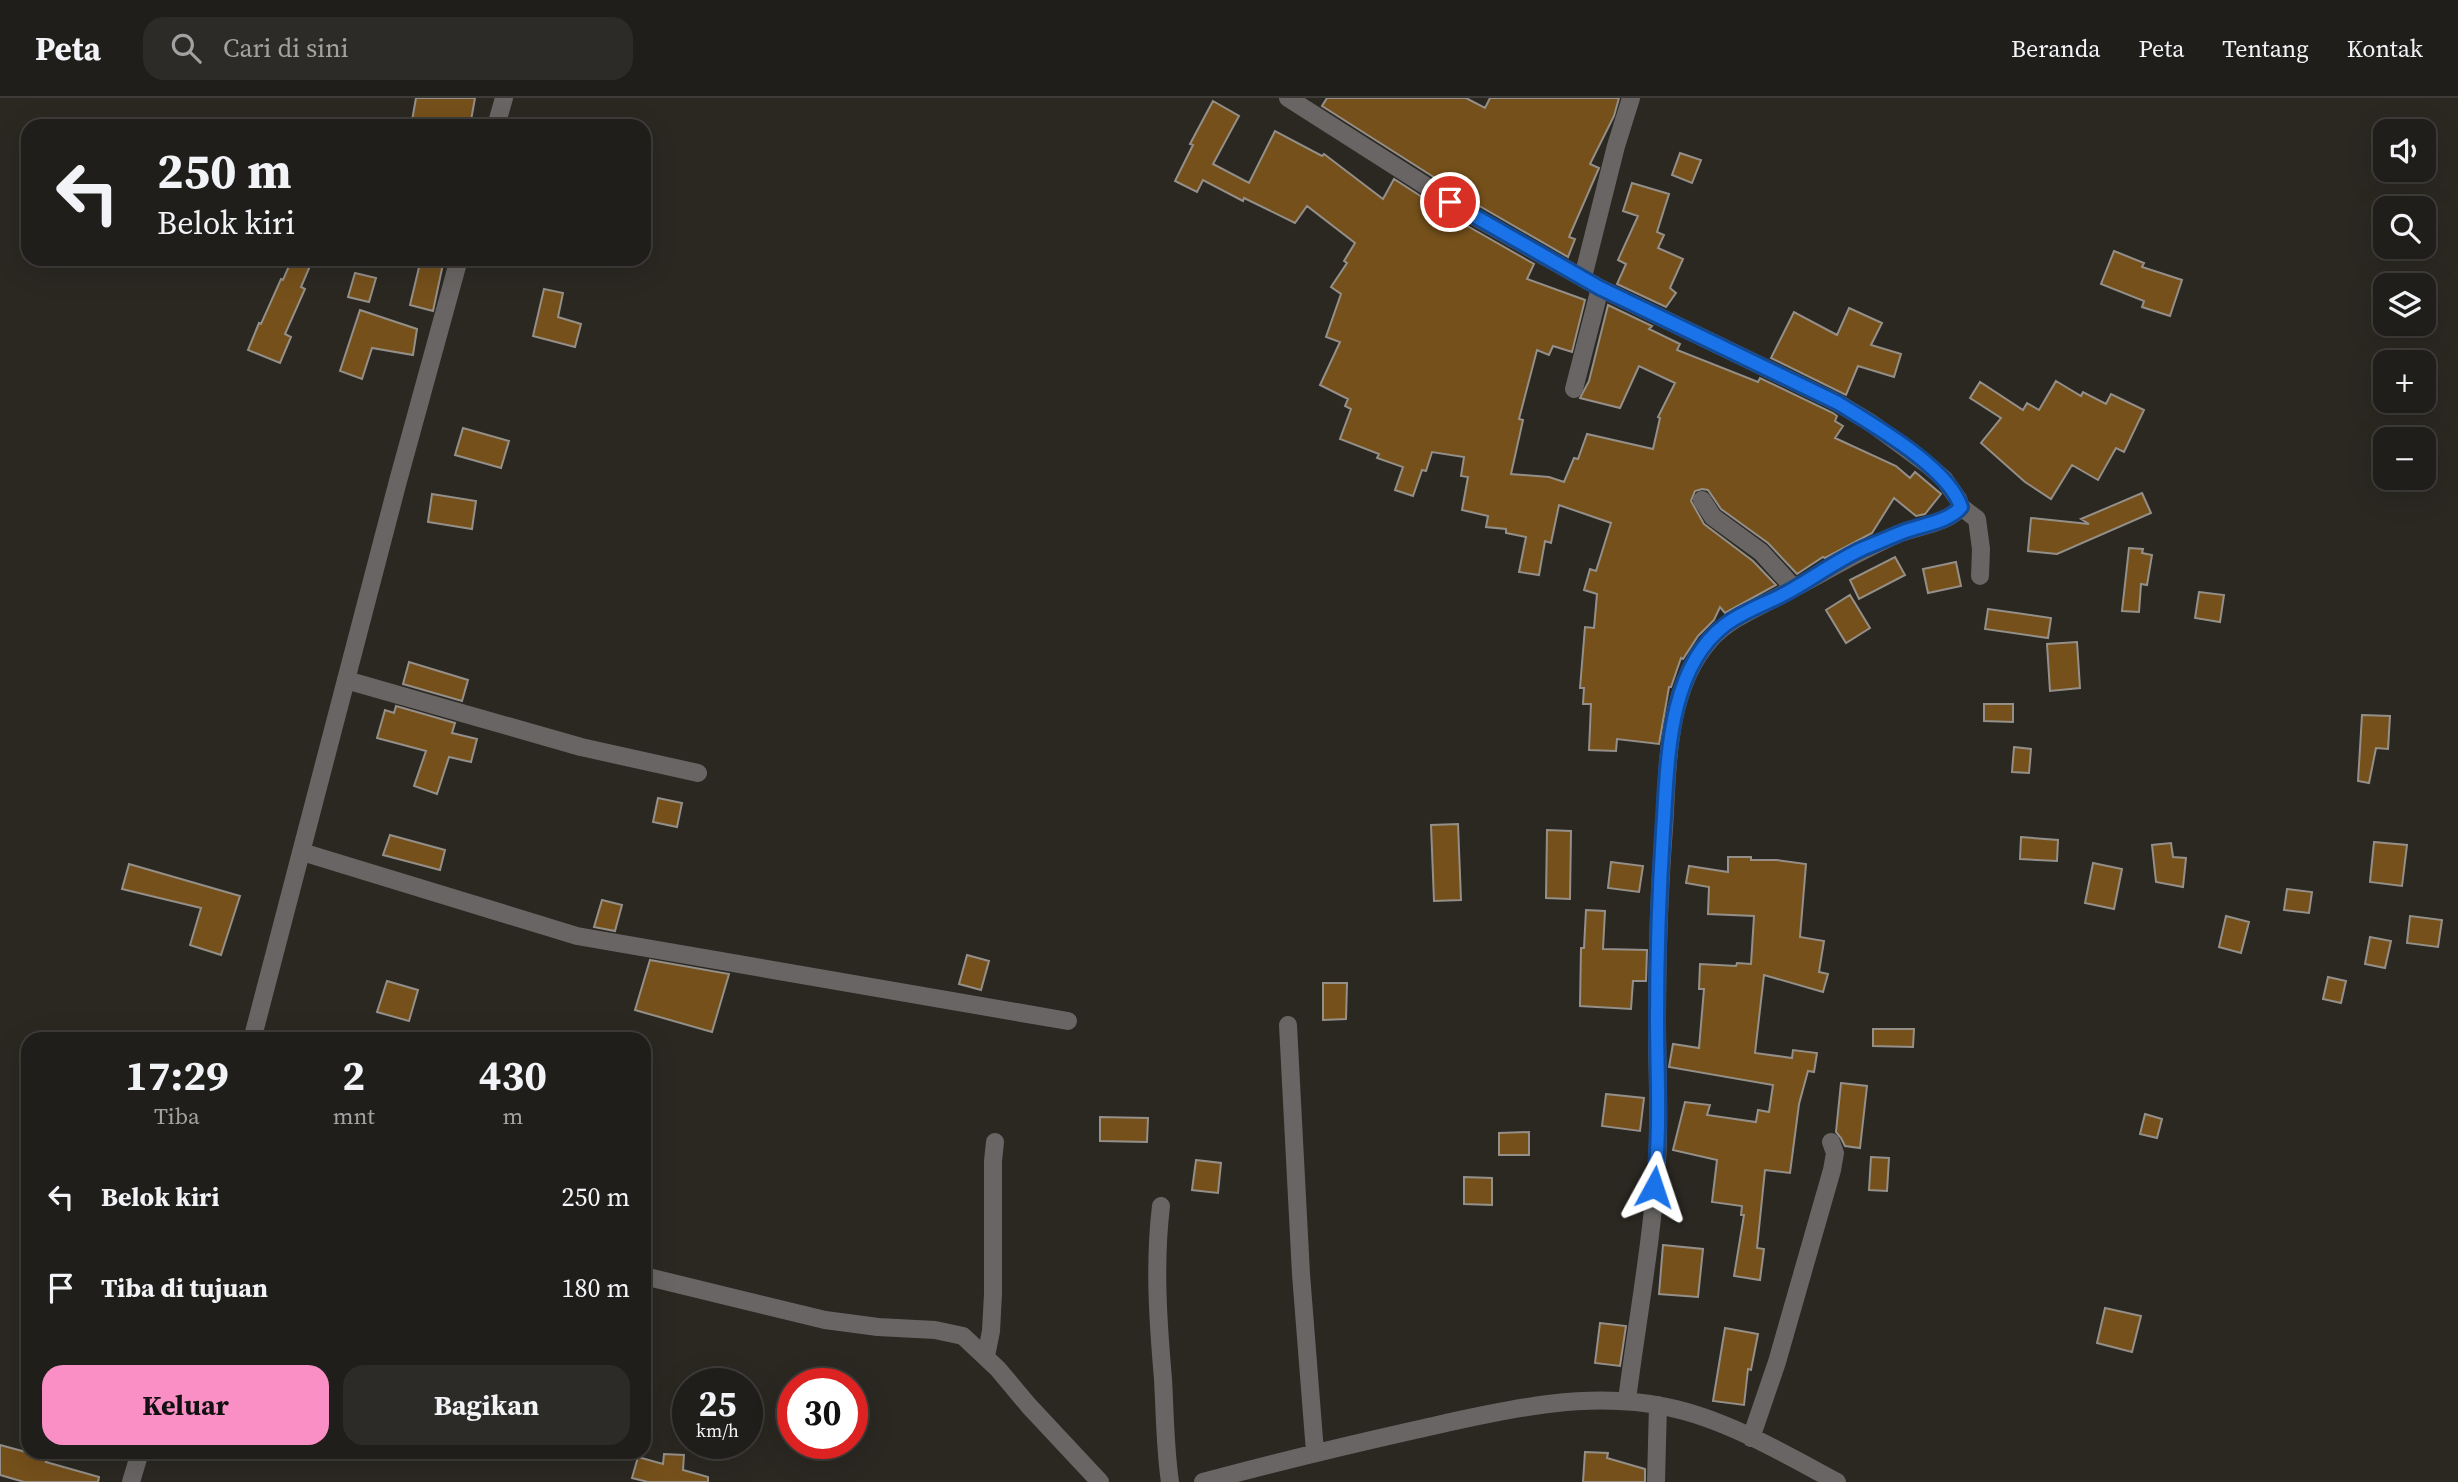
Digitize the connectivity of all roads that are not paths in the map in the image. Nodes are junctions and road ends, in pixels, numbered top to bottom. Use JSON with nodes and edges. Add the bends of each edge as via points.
{"nodes":[{"id":1,"x":504,"y":98,"type":"edge"},
{"id":2,"x":1631,"y":98,"type":"edge"},
{"id":3,"x":1300,"y":101,"type":"edge"},
{"id":4,"x":498,"y":119,"type":"edge"},
{"id":5,"x":457,"y":266,"type":"edge"},
{"id":6,"x":1583,"y":277,"type":"junction"},
{"id":7,"x":1600,"y":288,"type":"junction"},
{"id":8,"x":1574,"y":388,"type":"dead end"},
{"id":9,"x":1702,"y":500,"type":"dead end"},
{"id":10,"x":1961,"y":507,"type":"junction"},
{"id":11,"x":1980,"y":576,"type":"dead end"},
{"id":12,"x":1794,"y":588,"type":"junction"},
{"id":13,"x":346,"y":681,"type":"junction"},
{"id":14,"x":698,"y":773,"type":"dead end"},
{"id":15,"x":302,"y":852,"type":"junction"},
{"id":16,"x":1068,"y":1021,"type":"dead end"},
{"id":17,"x":1288,"y":1025,"type":"dead end"},
{"id":18,"x":253,"y":1032,"type":"edge"},
{"id":19,"x":995,"y":1142,"type":"dead end"},
{"id":20,"x":1831,"y":1142,"type":"dead end"},
{"id":21,"x":1161,"y":1206,"type":"dead end"},
{"id":22,"x":651,"y":1278,"type":"edge"},
{"id":23,"x":986,"y":1356,"type":"junction"},
{"id":24,"x":1627,"y":1399,"type":"junction"},
{"id":25,"x":1658,"y":1405,"type":"junction"},
{"id":26,"x":1751,"y":1438,"type":"junction"},
{"id":27,"x":1315,"y":1452,"type":"junction"},
{"id":28,"x":137,"y":1459,"type":"edge"},
{"id":29,"x":1259,"y":1475,"type":"edge"},
{"id":30,"x":131,"y":1482,"type":"edge"},
{"id":31,"x":1100,"y":1482,"type":"edge"},
{"id":32,"x":1171,"y":1482,"type":"edge"},
{"id":33,"x":1202,"y":1482,"type":"edge"},
{"id":34,"x":1656,"y":1482,"type":"edge"},
{"id":35,"x":1837,"y":1482,"type":"edge"}],
"edges":[{"from":1,"to":4,"type":"street"},
{"from":2,"to":6,"type":"street"},
{"from":3,"to":6,"type":"street","via":[[1470,214]]},
{"from":5,"to":13,"type":"street"},
{"from":6,"to":7,"type":"street"},
{"from":7,"to":8,"type":"street"},
{"from":7,"to":10,"type":"street","via":[[1849,410],[1944,479]]},
{"from":9,"to":12,"type":"street","via":[[1713,517],[1761,552]]},
{"from":10,"to":11,"type":"street","via":[[1979,525]]},
{"from":10,"to":12,"type":"street","via":[[1861,550]]},
{"from":12,"to":24,"type":"street","via":[[1726,624],[1698,654],[1671,732],[1657,928],[1657,1163]]},
{"from":13,"to":14,"type":"street","via":[[581,747]]},
{"from":13,"to":15,"type":"street"},
{"from":15,"to":16,"type":"street","via":[[577,936]]},
{"from":15,"to":18,"type":"street"},
{"from":17,"to":27,"type":"street"},
{"from":19,"to":23,"type":"street","via":[[993,1294]]},
{"from":20,"to":26,"type":"street","via":[[1835,1153],[1832,1170]]},
{"from":21,"to":32,"type":"street","via":[[1159,1331]]},
{"from":22,"to":23,"type":"street","via":[[825,1320],[963,1336]]},
{"from":23,"to":31,"type":"street"},
{"from":24,"to":25,"type":"street"},
{"from":24,"to":27,"type":"street","via":[[1520,1406]]},
{"from":25,"to":26,"type":"street","via":[[1698,1414]]},
{"from":25,"to":34,"type":"street"},
{"from":26,"to":35,"type":"street"},
{"from":27,"to":29,"type":"street"},
{"from":28,"to":30,"type":"street"},
{"from":29,"to":33,"type":"street"}]}
